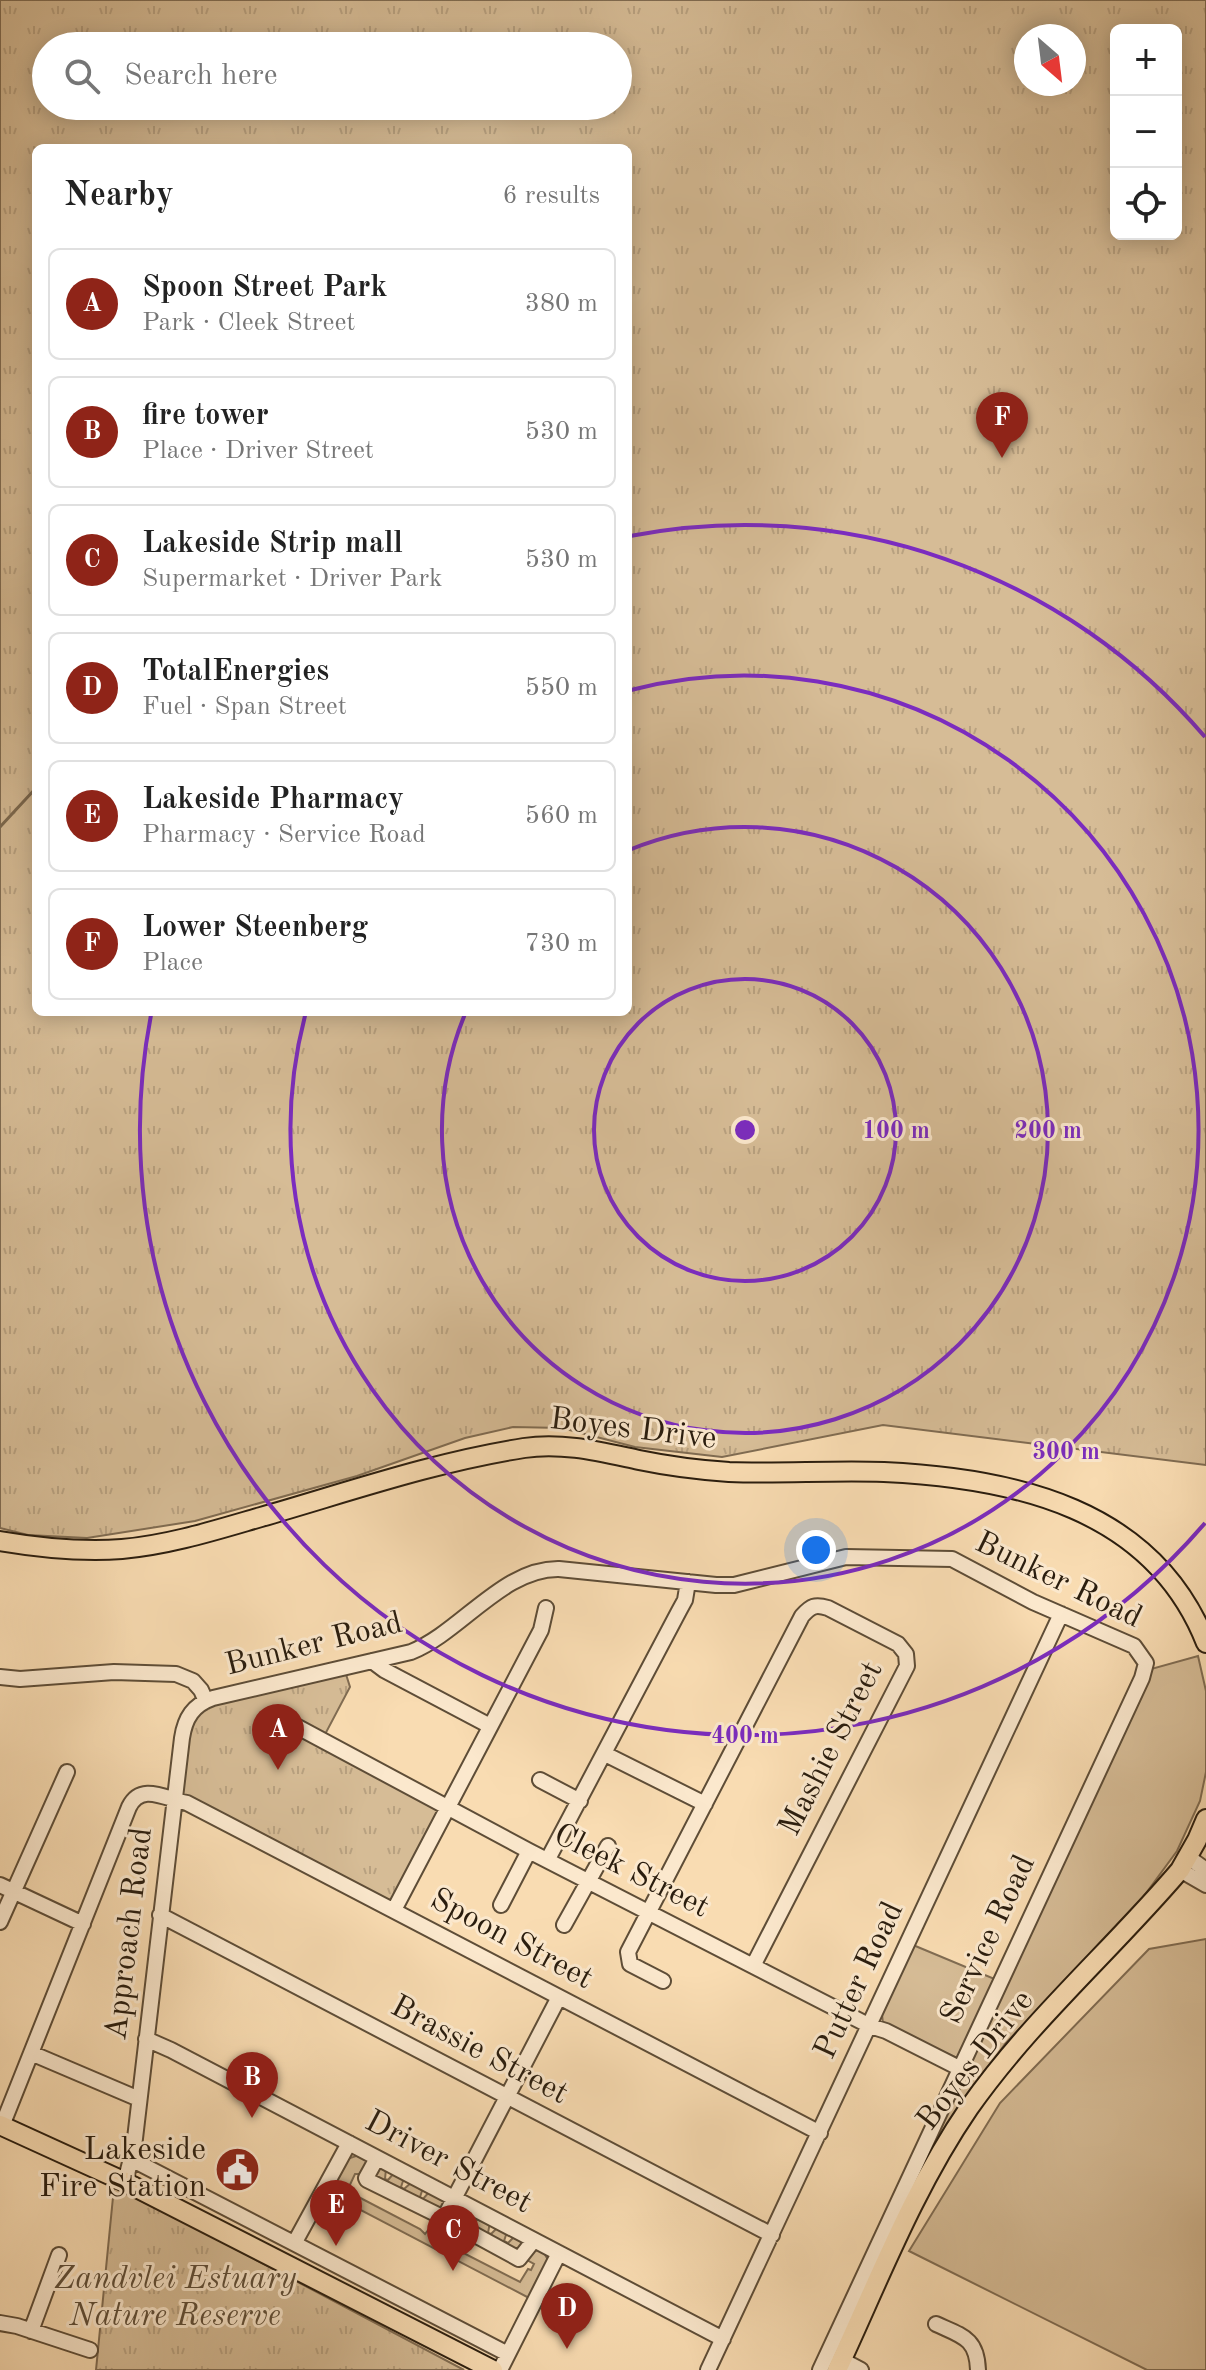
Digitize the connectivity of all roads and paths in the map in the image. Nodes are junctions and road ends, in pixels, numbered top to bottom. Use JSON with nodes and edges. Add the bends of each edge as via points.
{"nodes":[{"id":1,"x":0,"y":1541,"type":"edge"},
{"id":2,"x":688,"y":1582,"type":"junction"},
{"id":3,"x":546,"y":1608,"type":"dead end"},
{"id":4,"x":1061,"y":1614,"type":"junction"},
{"id":5,"x":1206,"y":1643,"type":"edge"},
{"id":6,"x":372,"y":1661,"type":"junction"},
{"id":7,"x":1146,"y":1663,"type":"joint"},
{"id":8,"x":0,"y":1677,"type":"edge"},
{"id":9,"x":206,"y":1701,"type":"junction"},
{"id":10,"x":279,"y":1717,"type":"dead end"},
{"id":11,"x":490,"y":1726,"type":"junction"},
{"id":12,"x":605,"y":1754,"type":"junction"},
{"id":13,"x":67,"y":1772,"type":"dead end"},
{"id":14,"x":540,"y":1780,"type":"dead end"},
{"id":15,"x":174,"y":1800,"type":"junction"},
{"id":16,"x":580,"y":1801,"type":"junction"},
{"id":17,"x":705,"y":1804,"type":"junction"},
{"id":18,"x":447,"y":1807,"type":"junction"},
{"id":19,"x":1206,"y":1819,"type":"edge"},
{"id":20,"x":608,"y":1846,"type":"dead end"},
{"id":21,"x":529,"y":1851,"type":"junction"},
{"id":22,"x":548,"y":1859,"type":"junction"},
{"id":23,"x":1184,"y":1864,"type":"junction"},
{"id":24,"x":1206,"y":1870,"type":"edge"},
{"id":25,"x":588,"y":1882,"type":"junction"},
{"id":26,"x":1206,"y":1885,"type":"edge"},
{"id":27,"x":7,"y":1888,"type":"edge"},
{"id":28,"x":501,"y":1905,"type":"dead end"},
{"id":29,"x":394,"y":1910,"type":"junction"},
{"id":30,"x":647,"y":1913,"type":"junction"},
{"id":31,"x":160,"y":1915,"type":"junction"},
{"id":32,"x":0,"y":1922,"type":"edge"},
{"id":33,"x":83,"y":1924,"type":"junction"},
{"id":34,"x":564,"y":1925,"type":"dead end"},
{"id":35,"x":753,"y":1966,"type":"junction"},
{"id":36,"x":663,"y":1981,"type":"dead end"},
{"id":37,"x":559,"y":1997,"type":"junction"},
{"id":38,"x":870,"y":2026,"type":"junction"},
{"id":39,"x":146,"y":2039,"type":"junction"},
{"id":40,"x":31,"y":2053,"type":"junction"},
{"id":41,"x":961,"y":2069,"type":"junction"},
{"id":42,"x":507,"y":2097,"type":"junction"},
{"id":43,"x":139,"y":2099,"type":"junction"},
{"id":44,"x":1,"y":2126,"type":"edge"},
{"id":45,"x":820,"y":2133,"type":"junction"},
{"id":46,"x":349,"y":2143,"type":"junction"},
{"id":47,"x":377,"y":2158,"type":"junction"},
{"id":48,"x":131,"y":2159,"type":"junction"},
{"id":49,"x":125,"y":2182,"type":"junction"},
{"id":50,"x":209,"y":2198,"type":"junction"},
{"id":51,"x":448,"y":2209,"type":"junction"},
{"id":52,"x":199,"y":2219,"type":"junction"},
{"id":53,"x":772,"y":2235,"type":"junction"},
{"id":54,"x":295,"y":2242,"type":"junction"},
{"id":55,"x":529,"y":2246,"type":"junction"},
{"id":56,"x":559,"y":2253,"type":"junction"},
{"id":57,"x":59,"y":2255,"type":"dead end"},
{"id":58,"x":0,"y":2323,"type":"edge"},
{"id":59,"x":936,"y":2324,"type":"dead end"},
{"id":60,"x":31,"y":2331,"type":"junction"},
{"id":61,"x":723,"y":2339,"type":"junction"},
{"id":62,"x":90,"y":2350,"type":"dead end"},
{"id":63,"x":508,"y":2354,"type":"junction"},
{"id":64,"x":839,"y":2365,"type":"edge"},
{"id":65,"x":493,"y":2370,"type":"edge"},
{"id":66,"x":500,"y":2370,"type":"edge"},
{"id":67,"x":708,"y":2370,"type":"edge"},
{"id":68,"x":820,"y":2370,"type":"edge"},
{"id":69,"x":861,"y":2370,"type":"edge"},
{"id":70,"x":978,"y":2370,"type":"edge"}],
"edges":[{"from":1,"to":5,"type":"main road","name":"Boyes Drive","via":[[66,1550],[145,1546],[453,1461],[543,1446],[729,1472],[886,1472],[987,1483],[1076,1508],[1137,1547],[1167,1577]]},
{"from":2,"to":4,"type":"street","name":"Bunker Road","via":[[746,1584],[846,1557],[944,1558]]},
{"from":2,"to":6,"type":"street","name":"Bunker Road","via":[[559,1569],[532,1572],[420,1648]]},
{"from":2,"to":12,"type":"street","via":[[683,1603]]},
{"from":3,"to":11,"type":"street","via":[[541,1630]]},
{"from":4,"to":7,"type":"street","name":"Bunker Road","via":[[1134,1646]]},
{"from":4,"to":38,"type":"street","name":"Putter Road"},
{"from":6,"to":9,"type":"street","name":"Bunker Road"},
{"from":6,"to":11,"type":"street"},
{"from":7,"to":41,"type":"street","name":"Service Road"},
{"from":8,"to":9,"type":"street","via":[[176,1674],[193,1681]]},
{"from":9,"to":15,"type":"street","name":"Approach Road","via":[[185,1723]]},
{"from":10,"to":18,"type":"street","name":"Cleek Street"},
{"from":11,"to":18,"type":"street"},
{"from":12,"to":16,"type":"street"},
{"from":12,"to":17,"type":"street"},
{"from":13,"to":27,"type":"street"},
{"from":14,"to":16,"type":"street"},
{"from":15,"to":29,"type":"street","name":"Spoon Street"},
{"from":15,"to":31,"type":"street","name":"Approach Road"},
{"from":15,"to":33,"type":"street","name":"Spoon Street","via":[[144,1792],[133,1800]]},
{"from":16,"to":22,"type":"street"},
{"from":17,"to":30,"type":"street"},
{"from":17,"to":35,"type":"street","name":"Mashie Street","via":[[811,1607],[828,1608],[898,1644],[906,1654],[907,1666]]},
{"from":18,"to":21,"type":"street","name":"Cleek Street"},
{"from":18,"to":29,"type":"street"},
{"from":19,"to":23,"type":"main road","name":"Boyes Drive"},
{"from":20,"to":25,"type":"street"},
{"from":21,"to":22,"type":"street","name":"Cleek Street"},
{"from":21,"to":28,"type":"street"},
{"from":22,"to":25,"type":"street","name":"Cleek Street"},
{"from":23,"to":24,"type":"street"},
{"from":23,"to":26,"type":"street"},
{"from":23,"to":64,"type":"main road","name":"Boyes Drive","via":[[1028,2035],[970,2108],[926,2182]]},
{"from":25,"to":30,"type":"street","name":"Cleek Street"},
{"from":25,"to":34,"type":"street"},
{"from":27,"to":32,"type":"street"},
{"from":27,"to":33,"type":"street"},
{"from":29,"to":37,"type":"street","name":"Spoon Street"},
{"from":30,"to":35,"type":"street","name":"Cleek Street"},
{"from":30,"to":36,"type":"street","via":[[628,1960]]},
{"from":31,"to":39,"type":"street","name":"Approach Road"},
{"from":31,"to":42,"type":"street","name":"Brassie Street"},
{"from":33,"to":40,"type":"street"},
{"from":35,"to":38,"type":"street","name":"Cleek Street"},
{"from":37,"to":42,"type":"street"},
{"from":37,"to":45,"type":"street","name":"Spoon Street"},
{"from":38,"to":41,"type":"street","name":"Cleek Street"},
{"from":38,"to":45,"type":"street","name":"Putter Road"},
{"from":39,"to":43,"type":"street","name":"Approach Road"},
{"from":39,"to":46,"type":"street","name":"Driver Street"},
{"from":40,"to":43,"type":"street"},
{"from":40,"to":44,"type":"street"},
{"from":41,"to":68,"type":"street","name":"Service Road"},
{"from":42,"to":51,"type":"street"},
{"from":42,"to":53,"type":"street","name":"Brassie Street"},
{"from":43,"to":48,"type":"street","name":"Approach Road"},
{"from":44,"to":49,"type":"main road"},
{"from":45,"to":53,"type":"street","name":"Putter Road"},
{"from":46,"to":47,"type":"street","name":"Driver Street"},
{"from":46,"to":54,"type":"street"},
{"from":47,"to":51,"type":"street","name":"Driver Street"},
{"from":47,"to":51,"type":"street","via":[[367,2180]]},
{"from":48,"to":49,"type":"street","name":"Approach Road"},
{"from":48,"to":50,"type":"street"},
{"from":49,"to":52,"type":"main road"},
{"from":50,"to":52,"type":"street"},
{"from":50,"to":54,"type":"street"},
{"from":51,"to":55,"type":"street","name":"Driver Street"},
{"from":51,"to":55,"type":"street","via":[[519,2259]]},
{"from":52,"to":65,"type":"main road"},
{"from":53,"to":61,"type":"street","name":"Putter Road"},
{"from":54,"to":63,"type":"street"},
{"from":55,"to":56,"type":"street","name":"Driver Street"},
{"from":56,"to":61,"type":"street","name":"Driver Street"},
{"from":56,"to":63,"type":"street"},
{"from":57,"to":60,"type":"street"},
{"from":58,"to":60,"type":"street"},
{"from":59,"to":70,"type":"street","via":[[971,2343]]},
{"from":60,"to":62,"type":"street"},
{"from":61,"to":67,"type":"street","name":"Putter Road"},
{"from":63,"to":66,"type":"street"},
{"from":64,"to":69,"type":"street"}]}
